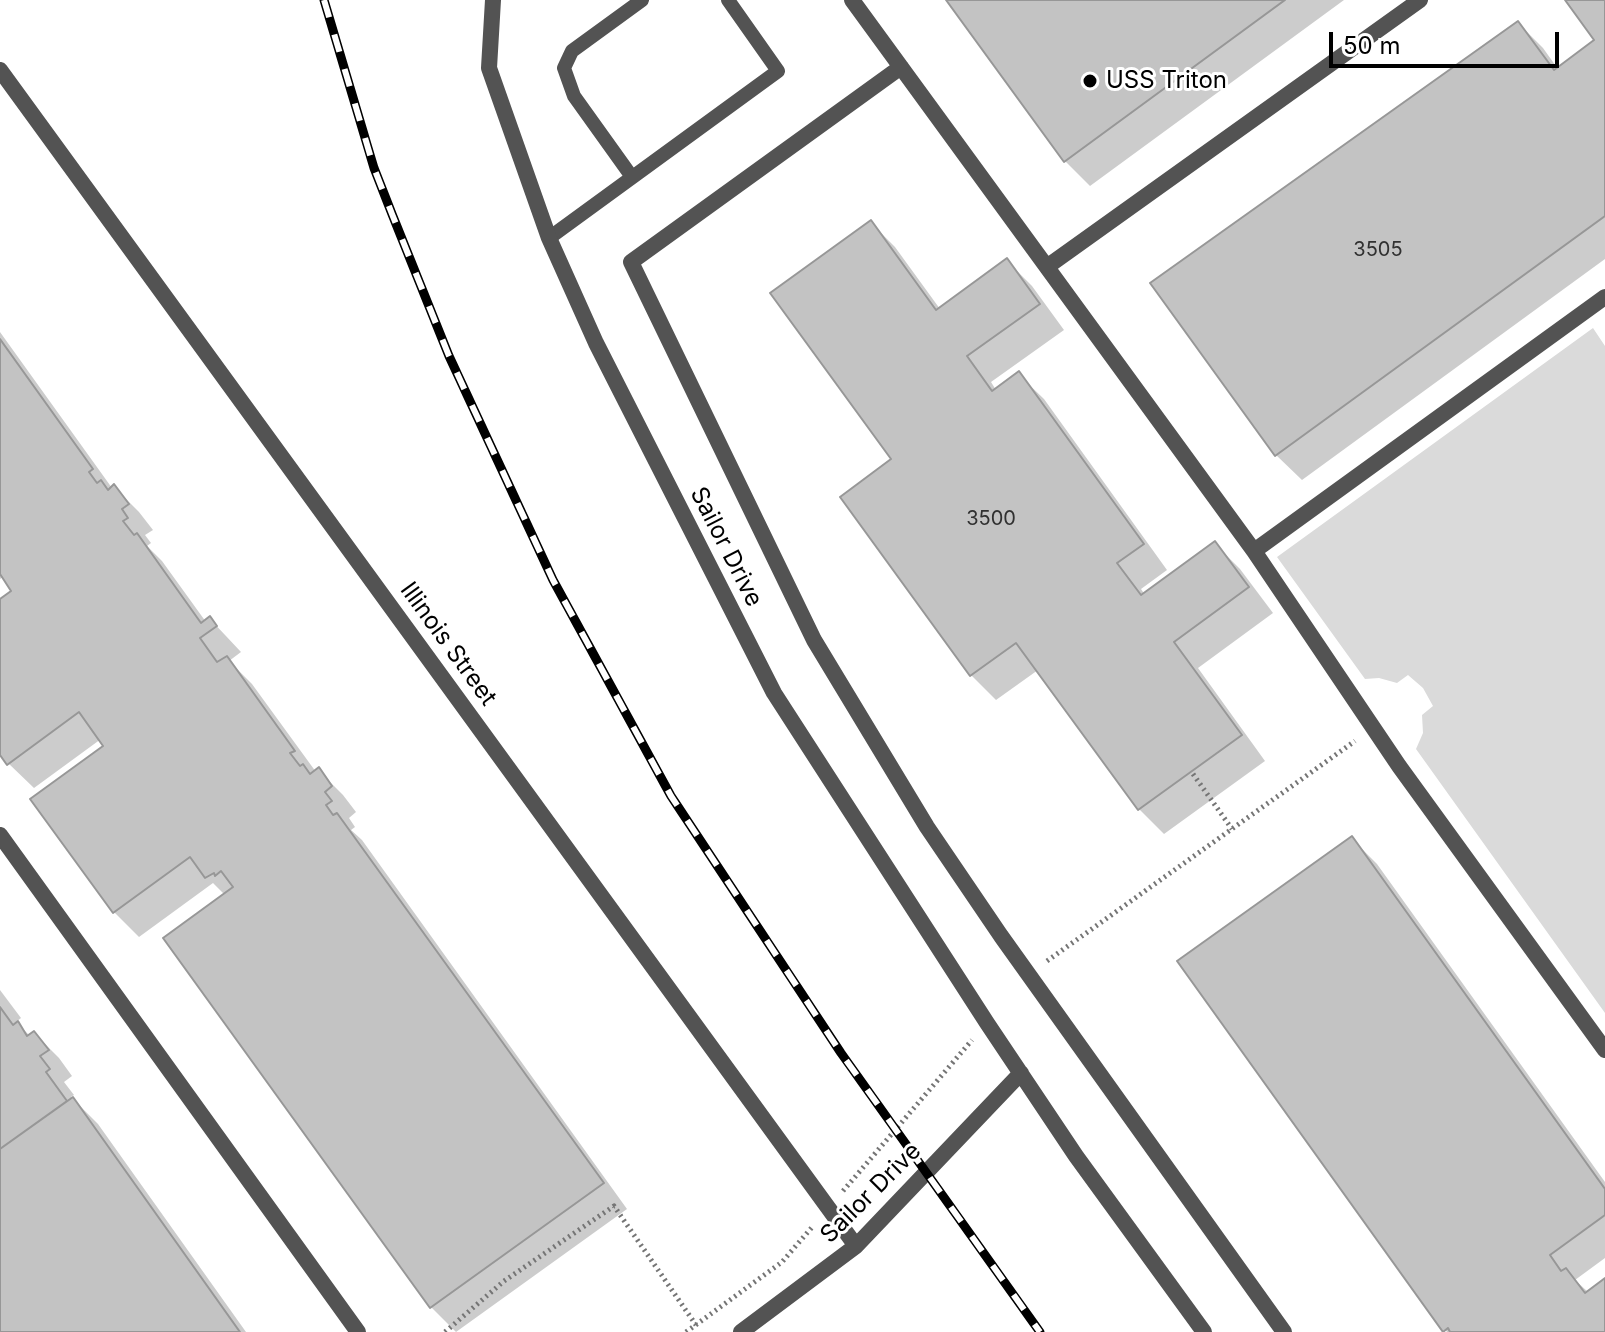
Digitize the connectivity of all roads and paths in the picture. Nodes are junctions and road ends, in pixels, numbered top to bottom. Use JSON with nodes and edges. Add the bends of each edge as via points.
{"nodes":[{"id":1,"x":493,"y":0,"type":"edge"},
{"id":2,"x":642,"y":0,"type":"edge"},
{"id":3,"x":728,"y":0,"type":"edge"},
{"id":4,"x":852,"y":0,"type":"edge"},
{"id":5,"x":1420,"y":0,"type":"edge"},
{"id":6,"x":901,"y":67,"type":"junction"},
{"id":7,"x":0,"y":70,"type":"edge"},
{"id":8,"x":632,"y":177,"type":"junction"},
{"id":9,"x":549,"y":238,"type":"junction"},
{"id":10,"x":1048,"y":266,"type":"junction"},
{"id":11,"x":1603,"y":304,"type":"edge"},
{"id":12,"x":1254,"y":551,"type":"junction"},
{"id":13,"x":1373,"y":727,"type":"junction"},
{"id":14,"x":1193,"y":774,"type":"dead end"},
{"id":15,"x":1232,"y":829,"type":"junction"},
{"id":16,"x":0,"y":835,"type":"edge"},
{"id":17,"x":1029,"y":974,"type":"junction"},
{"id":18,"x":987,"y":1023,"type":"junction"},
{"id":19,"x":1605,"y":1050,"type":"edge"},
{"id":20,"x":1021,"y":1073,"type":"junction"},
{"id":21,"x":829,"y":1208,"type":"junction"},
{"id":22,"x":856,"y":1246,"type":"junction"},
{"id":23,"x":696,"y":1325,"type":"junction"},
{"id":24,"x":358,"y":1332,"type":"edge"},
{"id":25,"x":445,"y":1332,"type":"edge"},
{"id":26,"x":686,"y":1332,"type":"edge"},
{"id":27,"x":741,"y":1332,"type":"edge"},
{"id":28,"x":1204,"y":1332,"type":"edge"},
{"id":29,"x":1284,"y":1332,"type":"edge"}],
"edges":[{"from":1,"to":9,"type":"street","name":"Sailor Drive","via":[[489,68]]},
{"from":2,"to":8,"type":"lane","via":[[572,51],[564,68],[574,96]]},
{"from":3,"to":8,"type":"lane","via":[[778,71]]},
{"from":4,"to":6,"type":"street"},
{"from":5,"to":10,"type":"street"},
{"from":6,"to":10,"type":"street"},
{"from":6,"to":17,"type":"street","via":[[631,262],[814,640],[927,827]]},
{"from":7,"to":21,"type":"street","name":"Illinois Street"},
{"from":8,"to":9,"type":"lane"},
{"from":9,"to":18,"type":"street","name":"Sailor Drive","via":[[596,343],[774,693]]},
{"from":10,"to":12,"type":"street"},
{"from":11,"to":12,"type":"street"},
{"from":12,"to":13,"type":"street"},
{"from":13,"to":15,"type":"path"},
{"from":13,"to":19,"type":"street"},
{"from":14,"to":15,"type":"path"},
{"from":15,"to":17,"type":"path"},
{"from":16,"to":24,"type":"street"},
{"from":17,"to":29,"type":"street"},
{"from":18,"to":20,"type":"street","name":"Sailor Drive"},
{"from":18,"to":21,"type":"path"},
{"from":20,"to":22,"type":"street","name":"Sailor Drive"},
{"from":20,"to":28,"type":"street","name":"Sailor Drive"},
{"from":21,"to":22,"type":"street","name":"Illinois Street"},
{"from":21,"to":23,"type":"path","via":[[782,1262]]},
{"from":22,"to":27,"type":"street","name":"Sailor Drive"},
{"from":23,"to":25,"type":"path","via":[[614,1206],[504,1281]]},
{"from":23,"to":26,"type":"path"}]}
